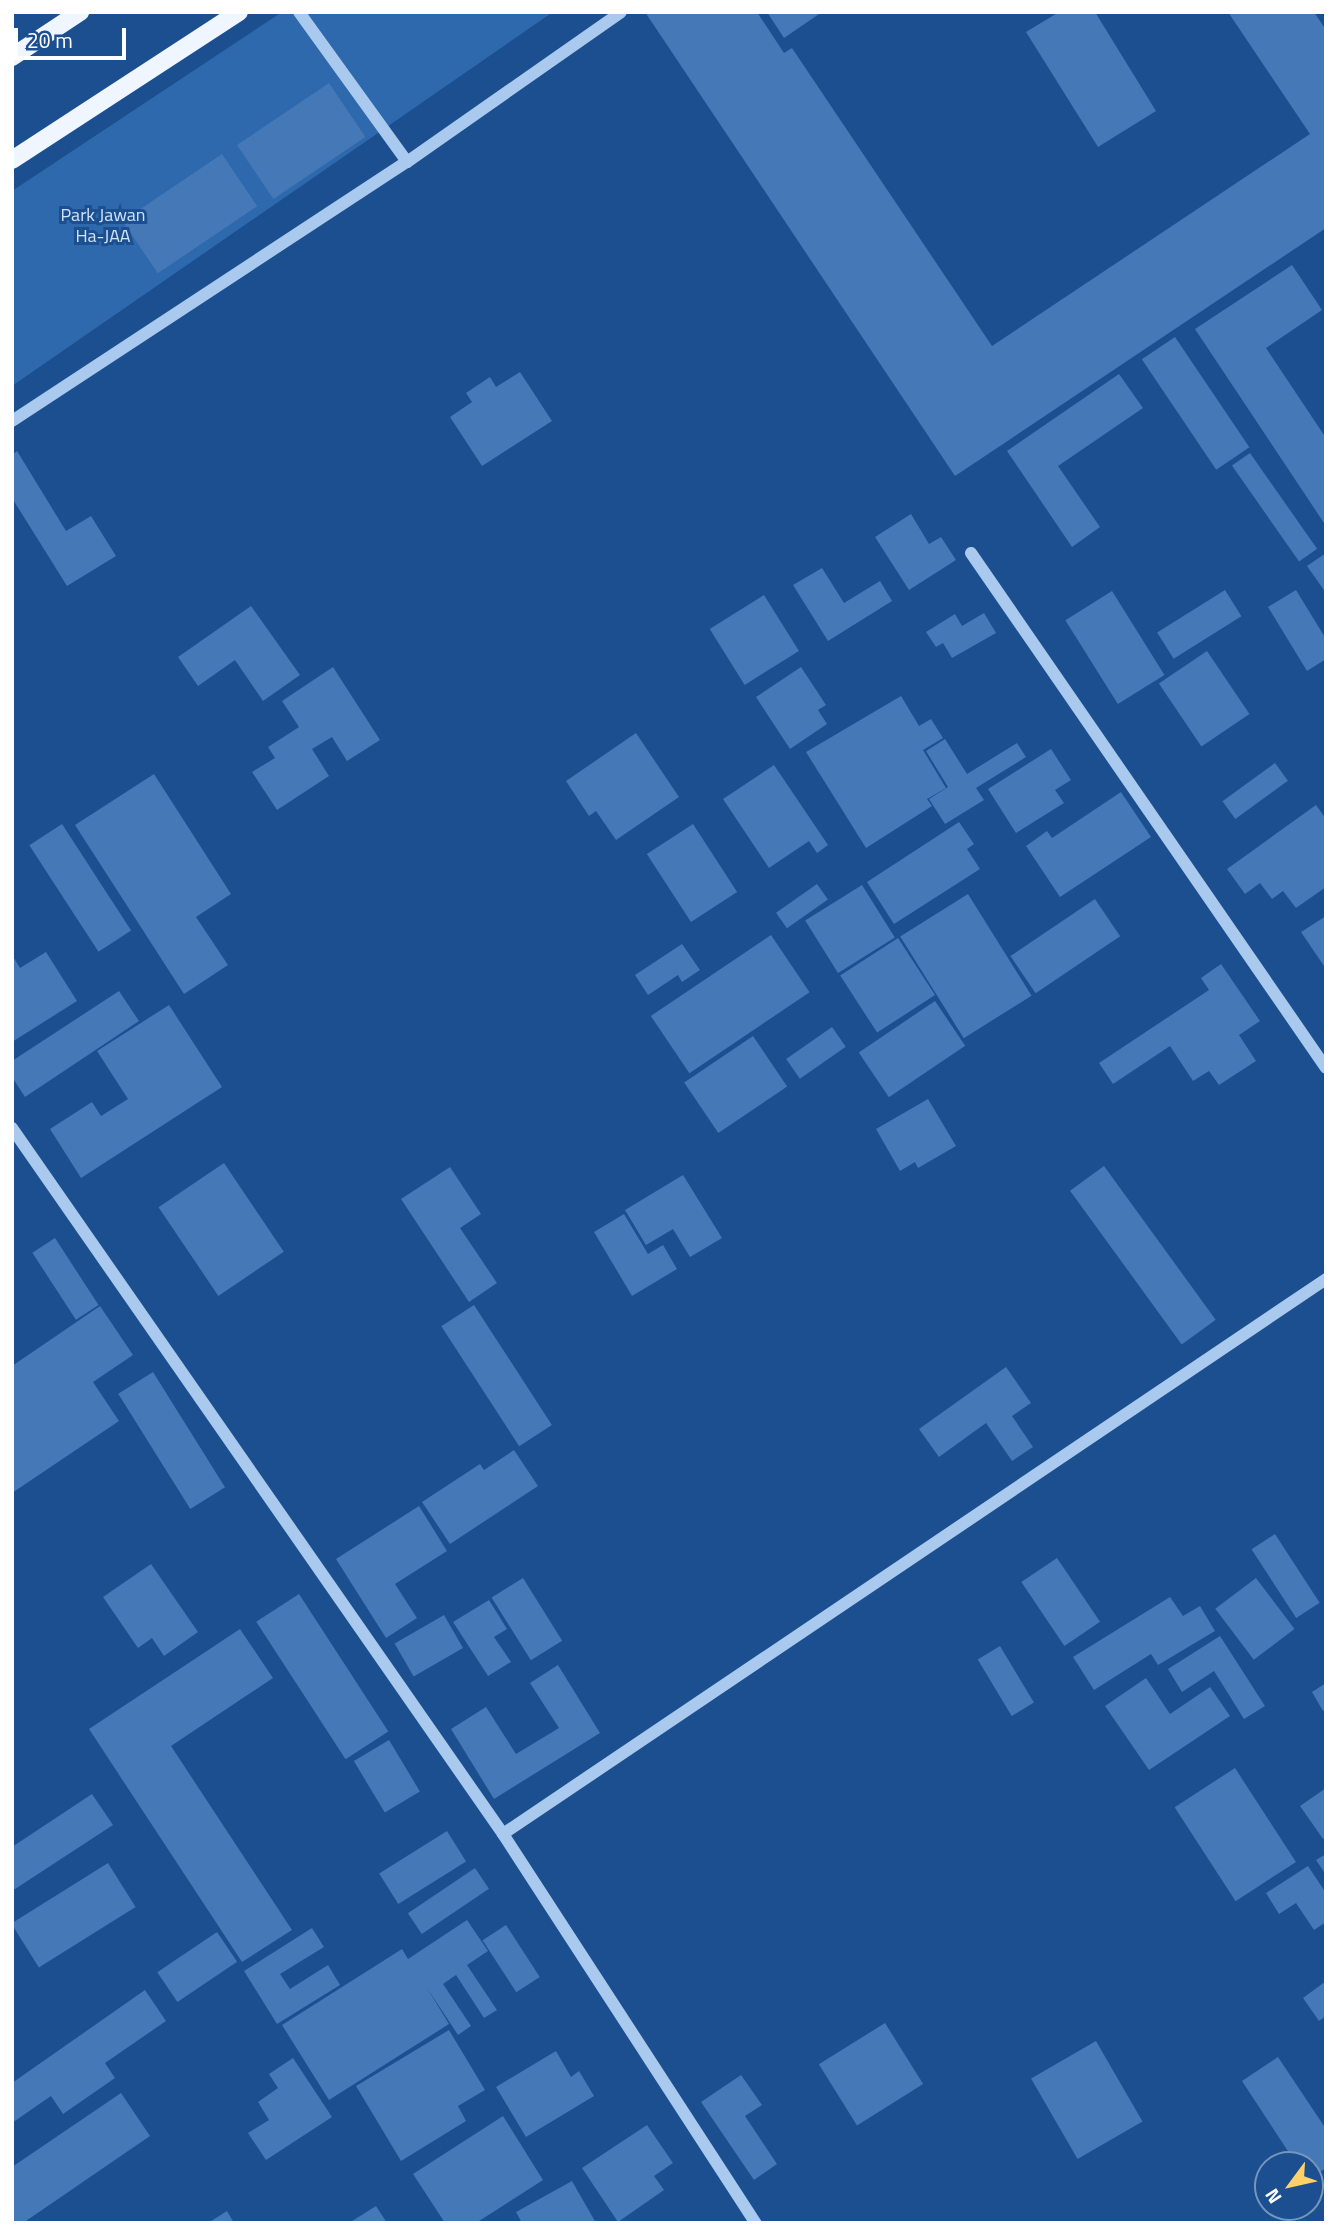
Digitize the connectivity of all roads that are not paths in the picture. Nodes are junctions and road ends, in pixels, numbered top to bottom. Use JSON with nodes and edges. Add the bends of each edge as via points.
{"nodes":[{"id":1,"x":80,"y":12,"type":"edge"},
{"id":2,"x":239,"y":12,"type":"edge"},
{"id":3,"x":299,"y":12,"type":"edge"},
{"id":4,"x":621,"y":12,"type":"edge"},
{"id":5,"x":12,"y":57,"type":"edge"},
{"id":6,"x":12,"y":160,"type":"edge"},
{"id":7,"x":407,"y":162,"type":"junction"},
{"id":8,"x":12,"y":421,"type":"edge"},
{"id":9,"x":971,"y":553,"type":"dead end"},
{"id":10,"x":1326,"y":1069,"type":"edge"},
{"id":11,"x":12,"y":1128,"type":"edge"},
{"id":12,"x":1326,"y":1279,"type":"edge"},
{"id":13,"x":503,"y":1834,"type":"junction"},
{"id":14,"x":756,"y":2223,"type":"edge"}],
"edges":[{"from":1,"to":5,"type":"main road"},
{"from":2,"to":6,"type":"main road"},
{"from":3,"to":7,"type":"street"},
{"from":4,"to":7,"type":"street"},
{"from":7,"to":8,"type":"street"},
{"from":9,"to":10,"type":"street"},
{"from":11,"to":13,"type":"street"},
{"from":12,"to":13,"type":"street"},
{"from":13,"to":14,"type":"street"}]}
